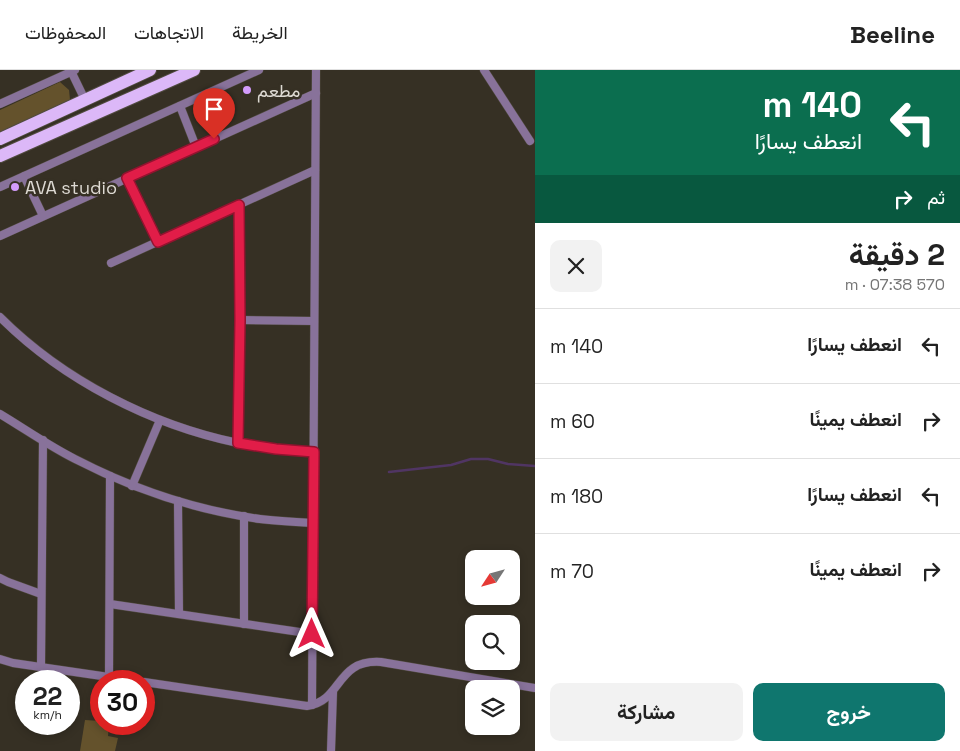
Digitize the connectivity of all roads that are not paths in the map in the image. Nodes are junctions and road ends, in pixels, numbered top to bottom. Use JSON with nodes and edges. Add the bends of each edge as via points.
{"nodes":[{"id":1,"x":150,"y":70,"type":"edge"},
{"id":2,"x":194,"y":70,"type":"edge"},
{"id":3,"x":259,"y":70,"type":"edge"},
{"id":4,"x":316,"y":70,"type":"edge"},
{"id":5,"x":484,"y":70,"type":"edge"},
{"id":6,"x":73,"y":71,"type":"edge"},
{"id":7,"x":316,"y":93,"type":"junction"},
{"id":8,"x":85,"y":100,"type":"junction"},
{"id":9,"x":0,"y":104,"type":"edge"},
{"id":10,"x":180,"y":106,"type":"junction"},
{"id":11,"x":0,"y":139,"type":"edge"},
{"id":12,"x":530,"y":141,"type":"dead end"},
{"id":13,"x":196,"y":147,"type":"junction"},
{"id":14,"x":0,"y":156,"type":"edge"},
{"id":15,"x":315,"y":170,"type":"junction"},
{"id":16,"x":24,"y":176,"type":"junction"},
{"id":17,"x":127,"y":178,"type":"junction"},
{"id":18,"x":0,"y":187,"type":"edge"},
{"id":19,"x":239,"y":205,"type":"junction"},
{"id":20,"x":42,"y":216,"type":"junction"},
{"id":21,"x":0,"y":236,"type":"edge"},
{"id":22,"x":158,"y":242,"type":"junction"},
{"id":23,"x":111,"y":264,"type":"dead end"},
{"id":24,"x":0,"y":317,"type":"edge"},
{"id":25,"x":240,"y":320,"type":"junction"},
{"id":26,"x":314,"y":322,"type":"junction"},
{"id":27,"x":0,"y":414,"type":"edge"},
{"id":28,"x":160,"y":420,"type":"junction"},
{"id":29,"x":43,"y":440,"type":"junction"},
{"id":30,"x":238,"y":443,"type":"junction"},
{"id":31,"x":314,"y":452,"type":"junction"},
{"id":32,"x":110,"y":476,"type":"junction"},
{"id":33,"x":132,"y":486,"type":"junction"},
{"id":34,"x":178,"y":501,"type":"junction"},
{"id":35,"x":244,"y":516,"type":"junction"},
{"id":36,"x":313,"y":523,"type":"junction"},
{"id":37,"x":0,"y":578,"type":"edge"},
{"id":38,"x":41,"y":594,"type":"junction"},
{"id":39,"x":110,"y":604,"type":"junction"},
{"id":40,"x":179,"y":614,"type":"junction"},
{"id":41,"x":244,"y":624,"type":"junction"},
{"id":42,"x":312,"y":634,"type":"junction"},
{"id":43,"x":0,"y":659,"type":"edge"},
{"id":44,"x":41,"y":667,"type":"junction"},
{"id":45,"x":109,"y":670,"type":"edge"},
{"id":46,"x":90,"y":674,"type":"edge"},
{"id":47,"x":155,"y":684,"type":"edge"},
{"id":48,"x":535,"y":688,"type":"edge"},
{"id":49,"x":332,"y":692,"type":"junction"},
{"id":50,"x":312,"y":706,"type":"junction"},
{"id":51,"x":331,"y":751,"type":"edge"}],
"edges":[{"from":1,"to":8,"type":"main road"},
{"from":2,"to":14,"type":"main road"},
{"from":3,"to":10,"type":"street"},
{"from":4,"to":7,"type":"street"},
{"from":5,"to":12,"type":"street"},
{"from":6,"to":8,"type":"street"},
{"from":6,"to":9,"type":"street"},
{"from":7,"to":13,"type":"street"},
{"from":7,"to":15,"type":"street"},
{"from":8,"to":11,"type":"main road"},
{"from":10,"to":13,"type":"street"},
{"from":10,"to":16,"type":"street"},
{"from":13,"to":17,"type":"street"},
{"from":15,"to":19,"type":"street"},
{"from":15,"to":26,"type":"street"},
{"from":16,"to":18,"type":"street"},
{"from":16,"to":20,"type":"street"},
{"from":17,"to":20,"type":"street"},
{"from":17,"to":22,"type":"street"},
{"from":19,"to":22,"type":"street"},
{"from":19,"to":25,"type":"street"},
{"from":20,"to":21,"type":"street"},
{"from":22,"to":23,"type":"street"},
{"from":24,"to":28,"type":"street","via":[[40,352],[76,377]]},
{"from":25,"to":26,"type":"street"},
{"from":25,"to":30,"type":"street"},
{"from":26,"to":31,"type":"street"},
{"from":27,"to":29,"type":"street"},
{"from":28,"to":30,"type":"street"},
{"from":28,"to":33,"type":"street"},
{"from":29,"to":32,"type":"street"},
{"from":29,"to":38,"type":"street"},
{"from":30,"to":31,"type":"street"},
{"from":31,"to":36,"type":"street"},
{"from":32,"to":33,"type":"street"},
{"from":32,"to":39,"type":"street"},
{"from":33,"to":34,"type":"street"},
{"from":34,"to":35,"type":"street"},
{"from":34,"to":40,"type":"street"},
{"from":35,"to":36,"type":"street"},
{"from":35,"to":41,"type":"street"},
{"from":36,"to":42,"type":"street"},
{"from":37,"to":38,"type":"street"},
{"from":38,"to":44,"type":"street"},
{"from":39,"to":40,"type":"street"},
{"from":39,"to":45,"type":"street"},
{"from":40,"to":41,"type":"street"},
{"from":41,"to":42,"type":"street"},
{"from":42,"to":50,"type":"street"},
{"from":43,"to":44,"type":"street"},
{"from":44,"to":46,"type":"street"},
{"from":47,"to":50,"type":"street"},
{"from":48,"to":49,"type":"street","via":[[373,661],[350,670]]},
{"from":49,"to":50,"type":"street"},
{"from":49,"to":51,"type":"street"}]}
